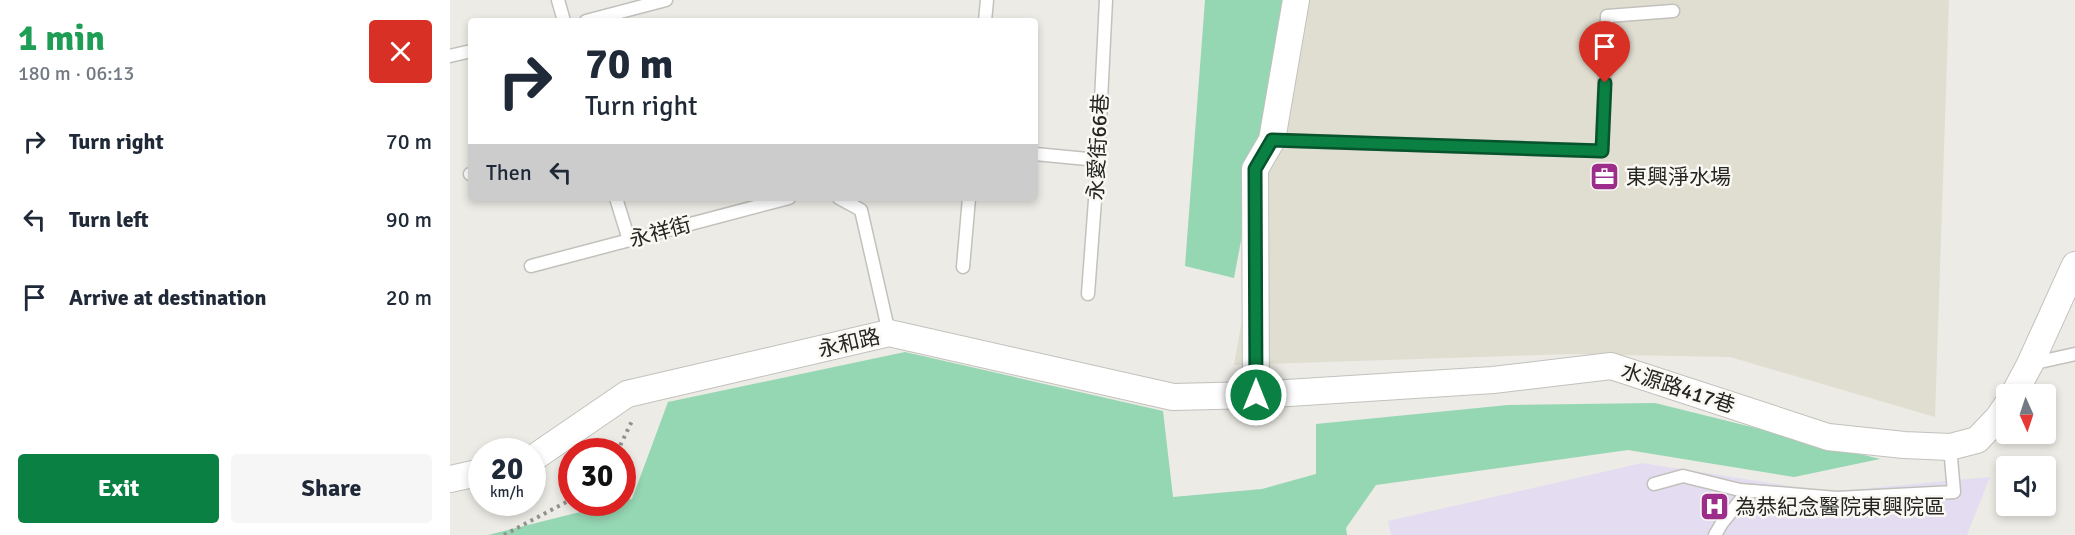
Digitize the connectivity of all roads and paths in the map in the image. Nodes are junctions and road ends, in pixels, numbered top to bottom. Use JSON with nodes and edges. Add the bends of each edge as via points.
{"nodes":[{"id":1,"x":558,"y":0,"type":"edge"},
{"id":2,"x":666,"y":0,"type":"edge"},
{"id":3,"x":987,"y":0,"type":"edge"},
{"id":4,"x":1106,"y":0,"type":"edge"},
{"id":5,"x":1296,"y":0,"type":"edge"},
{"id":6,"x":1673,"y":11,"type":"dead end"},
{"id":7,"x":563,"y":18,"type":"edge"},
{"id":8,"x":597,"y":18,"type":"edge"},
{"id":9,"x":985,"y":18,"type":"edge"},
{"id":10,"x":468,"y":52,"type":"edge"},
{"id":11,"x":450,"y":56,"type":"edge"},
{"id":12,"x":1272,"y":140,"type":"junction"},
{"id":13,"x":1038,"y":154,"type":"edge"},
{"id":14,"x":1098,"y":160,"type":"junction"},
{"id":15,"x":617,"y":201,"type":"edge"},
{"id":16,"x":778,"y":201,"type":"edge"},
{"id":17,"x":844,"y":201,"type":"edge"},
{"id":18,"x":969,"y":201,"type":"edge"},
{"id":19,"x":629,"y":240,"type":"junction"},
{"id":20,"x":2075,"y":265,"type":"edge"},
{"id":21,"x":531,"y":266,"type":"dead end"},
{"id":22,"x":963,"y":267,"type":"dead end"},
{"id":23,"x":1088,"y":294,"type":"dead end"},
{"id":24,"x":890,"y":333,"type":"junction"},
{"id":25,"x":2075,"y":354,"type":"edge"},
{"id":26,"x":2030,"y":364,"type":"junction"},
{"id":27,"x":2019,"y":384,"type":"edge"},
{"id":28,"x":1256,"y":395,"type":"junction"},
{"id":29,"x":1996,"y":420,"type":"edge"},
{"id":30,"x":1950,"y":447,"type":"junction"},
{"id":31,"x":546,"y":449,"type":"edge"},
{"id":32,"x":468,"y":475,"type":"edge"},
{"id":33,"x":450,"y":479,"type":"edge"},
{"id":34,"x":1654,"y":484,"type":"dead end"},
{"id":35,"x":1749,"y":491,"type":"junction"},
{"id":36,"x":558,"y":506,"type":"edge"},
{"id":37,"x":504,"y":535,"type":"edge"},
{"id":38,"x":1715,"y":535,"type":"edge"}],
"edges":[{"from":1,"to":7,"type":"lane"},
{"from":2,"to":8,"type":"lane"},
{"from":3,"to":9,"type":"lane"},
{"from":4,"to":14,"type":"lane","name":"永愛街66巷"},
{"from":5,"to":12,"type":"street"},
{"from":6,"to":12,"type":"lane","via":[[1607,16],[1602,151]]},
{"from":10,"to":11,"type":"lane"},
{"from":12,"to":28,"type":"street","via":[[1255,169]]},
{"from":13,"to":14,"type":"lane"},
{"from":14,"to":23,"type":"lane","name":"永愛街66巷"},
{"from":15,"to":19,"type":"lane"},
{"from":16,"to":19,"type":"lane","name":"永祥街"},
{"from":17,"to":24,"type":"lane","via":[[861,210]]},
{"from":18,"to":22,"type":"lane"},
{"from":19,"to":21,"type":"lane","name":"永祥街"},
{"from":20,"to":26,"type":"street"},
{"from":24,"to":28,"type":"street","name":"永和路","via":[[1173,398]]},
{"from":24,"to":31,"type":"street","name":"永和路","via":[[627,393]]},
{"from":25,"to":26,"type":"lane"},
{"from":26,"to":27,"type":"street"},
{"from":28,"to":30,"type":"street","name":"水源路417巷","via":[[1493,380],[1611,366],[1828,437]]},
{"from":29,"to":30,"type":"street","name":"水源路417巷","via":[[1977,440]]},
{"from":30,"to":35,"type":"lane","via":[[1954,492],[1837,498]]},
{"from":32,"to":33,"type":"street"},
{"from":34,"to":35,"type":"lane","via":[[1683,476]]},
{"from":35,"to":38,"type":"lane"},
{"from":36,"to":37,"type":"path"}]}
